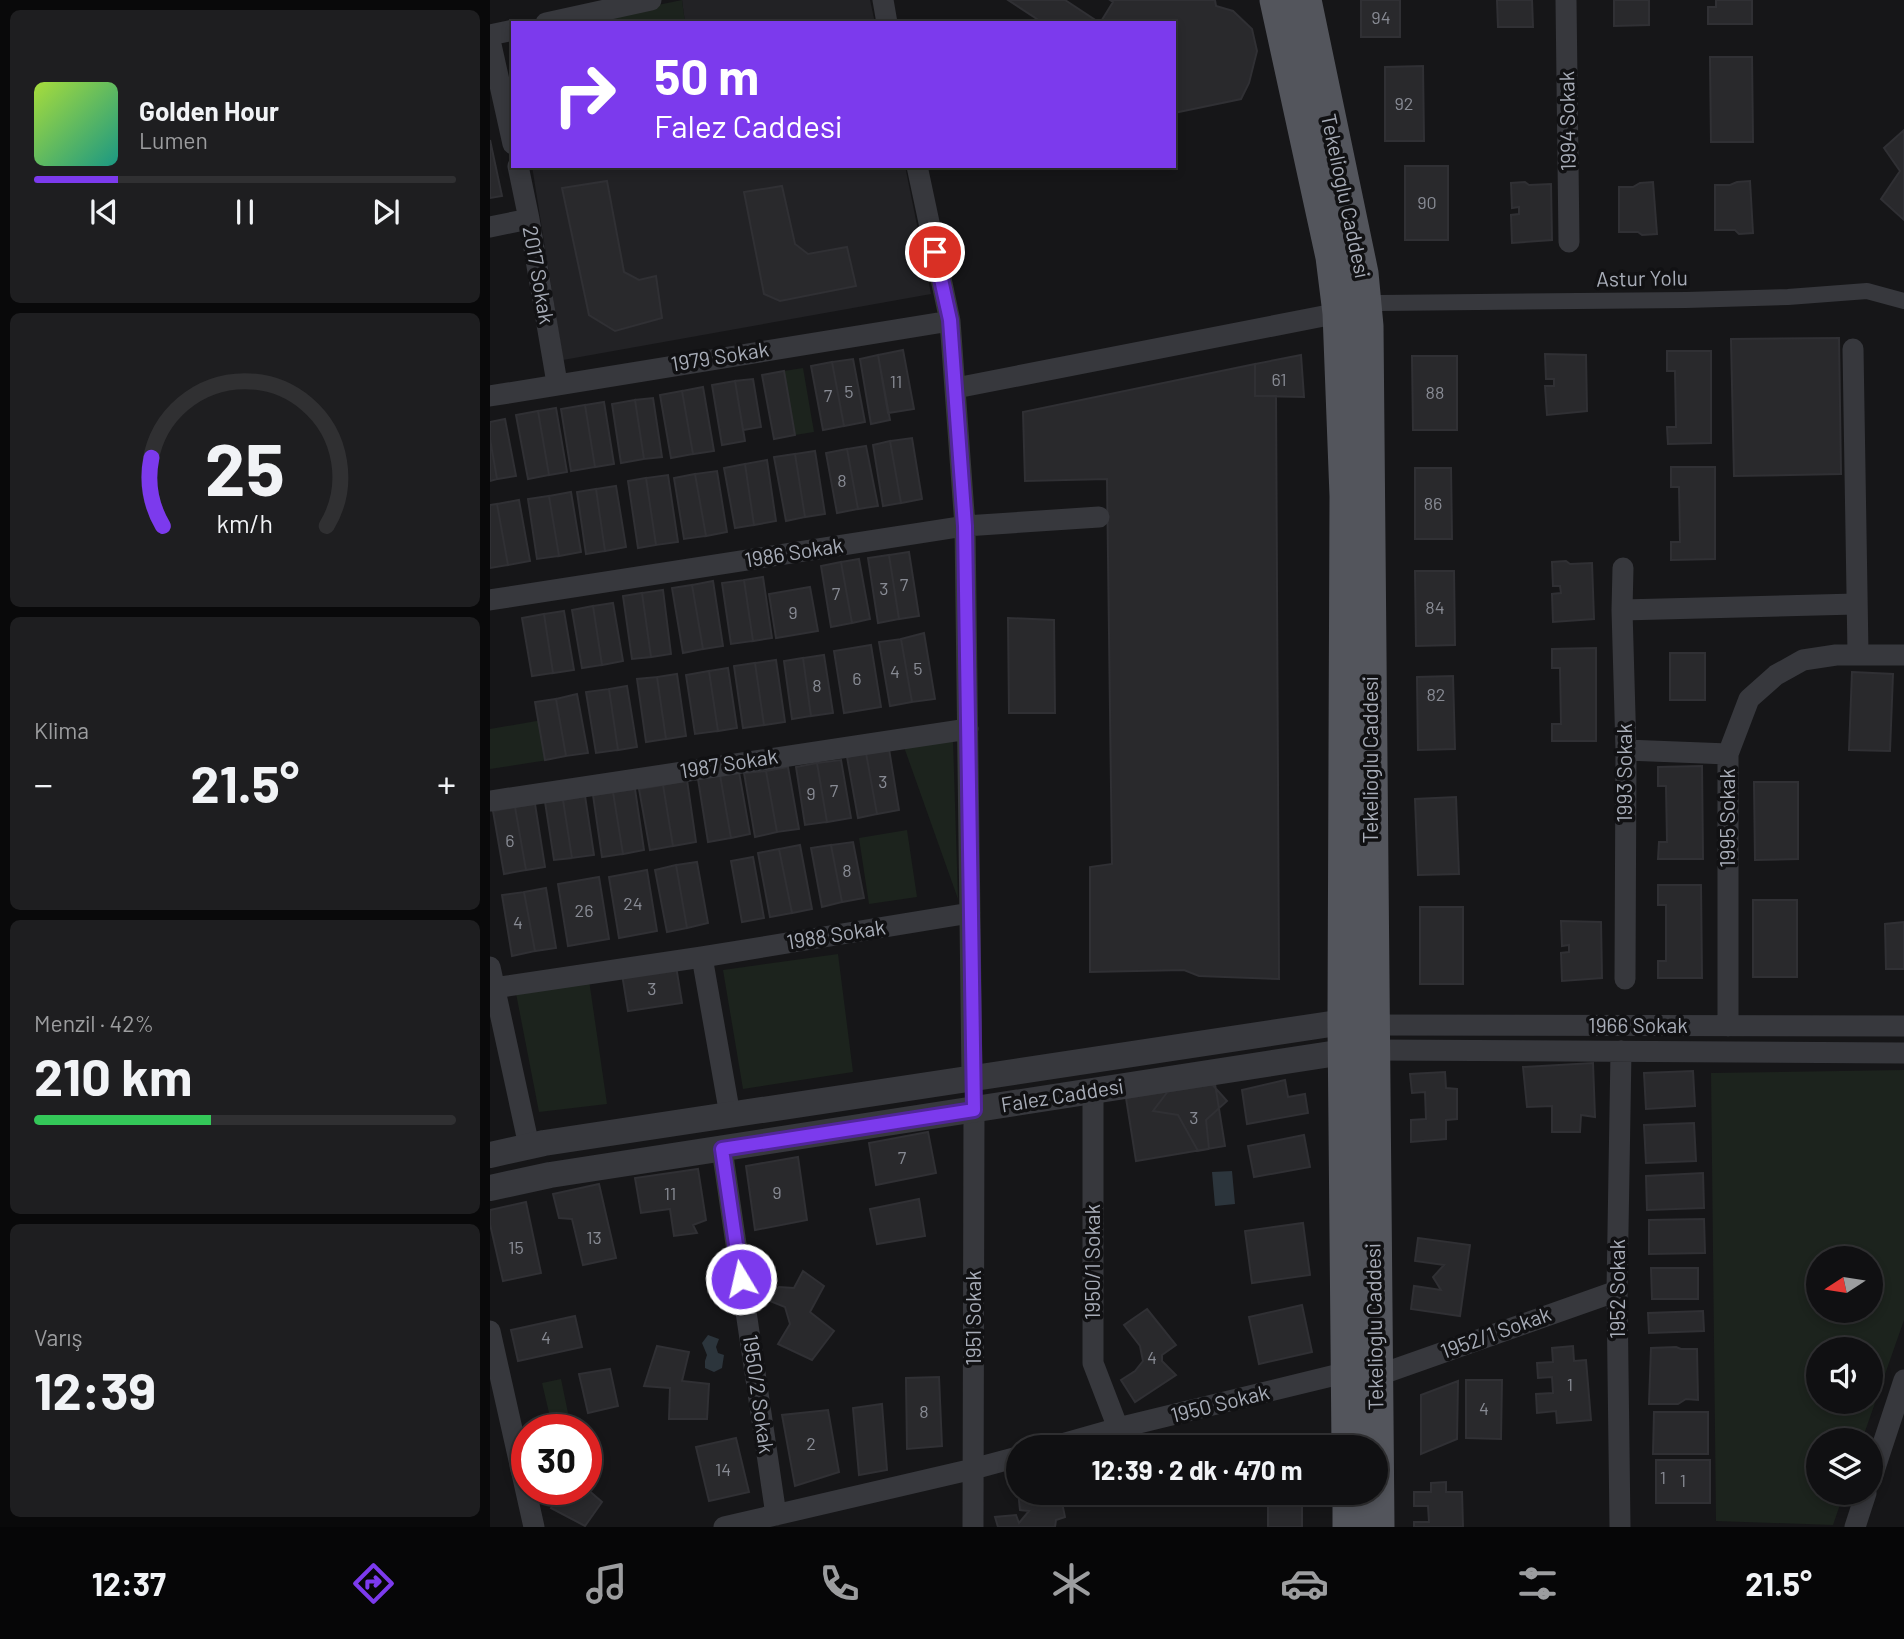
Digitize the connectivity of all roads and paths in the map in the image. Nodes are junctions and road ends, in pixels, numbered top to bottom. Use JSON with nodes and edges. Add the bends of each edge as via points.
{"nodes":[{"id":1,"x":651,"y":0,"type":"edge"},
{"id":2,"x":883,"y":0,"type":"edge"},
{"id":3,"x":1276,"y":0,"type":"edge"},
{"id":4,"x":1304,"y":0,"type":"edge"},
{"id":5,"x":1566,"y":0,"type":"edge"},
{"id":6,"x":555,"y":21,"type":"edge"},
{"id":7,"x":887,"y":21,"type":"edge"},
{"id":8,"x":511,"y":31,"type":"edge"},
{"id":9,"x":490,"y":37,"type":"edge"},
{"id":10,"x":511,"y":135,"type":"edge"},
{"id":11,"x":518,"y":168,"type":"edge"},
{"id":12,"x":918,"y":168,"type":"edge"},
{"id":13,"x":529,"y":219,"type":"junction"},
{"id":14,"x":490,"y":227,"type":"edge"},
{"id":15,"x":1569,"y":242,"type":"dead end"},
{"id":16,"x":1904,"y":301,"type":"edge"},
{"id":17,"x":1379,"y":303,"type":"dead end"},
{"id":18,"x":1339,"y":313,"type":"junction"},
{"id":19,"x":950,"y":320,"type":"junction"},
{"id":20,"x":1853,"y":349,"type":"dead end"},
{"id":21,"x":556,"y":383,"type":"junction"},
{"id":22,"x":956,"y":388,"type":"junction"},
{"id":23,"x":490,"y":396,"type":"edge"},
{"id":24,"x":1099,"y":517,"type":"dead end"},
{"id":25,"x":965,"y":526,"type":"junction"},
{"id":26,"x":1623,"y":568,"type":"dead end"},
{"id":27,"x":490,"y":600,"type":"edge"},
{"id":28,"x":1856,"y":604,"type":"junction"},
{"id":29,"x":1622,"y":610,"type":"junction"},
{"id":30,"x":1858,"y":654,"type":"junction"},
{"id":31,"x":1904,"y":655,"type":"edge"},
{"id":32,"x":968,"y":729,"type":"junction"},
{"id":33,"x":1626,"y":750,"type":"junction"},
{"id":34,"x":1728,"y":754,"type":"junction"},
{"id":35,"x":490,"y":801,"type":"edge"},
{"id":36,"x":970,"y":913,"type":"junction"},
{"id":37,"x":702,"y":957,"type":"junction"},
{"id":38,"x":492,"y":978,"type":"edge"},
{"id":39,"x":1625,"y":979,"type":"dead end"},
{"id":40,"x":1728,"y":1026,"type":"junction"},
{"id":41,"x":1904,"y":1026,"type":"edge"},
{"id":42,"x":1358,"y":1037,"type":"junction"},
{"id":43,"x":1621,"y":1051,"type":"junction"},
{"id":44,"x":1904,"y":1053,"type":"edge"},
{"id":45,"x":972,"y":1077,"type":"junction"},
{"id":46,"x":1093,"y":1091,"type":"junction"},
{"id":47,"x":974,"y":1110,"type":"junction"},
{"id":48,"x":730,"y":1115,"type":"junction"},
{"id":49,"x":529,"y":1146,"type":"junction"},
{"id":50,"x":722,"y":1149,"type":"junction"},
{"id":51,"x":490,"y":1155,"type":"edge"},
{"id":52,"x":490,"y":1188,"type":"edge"},
{"id":53,"x":1617,"y":1292,"type":"junction"},
{"id":54,"x":490,"y":1331,"type":"edge"},
{"id":55,"x":1362,"y":1374,"type":"junction"},
{"id":56,"x":1904,"y":1380,"type":"edge"},
{"id":57,"x":1118,"y":1428,"type":"junction"},
{"id":58,"x":1093,"y":1435,"type":"edge"},
{"id":59,"x":1350,"y":1435,"type":"edge"},
{"id":60,"x":1883,"y":1444,"type":"edge"},
{"id":61,"x":1006,"y":1460,"type":"edge"},
{"id":62,"x":973,"y":1469,"type":"junction"},
{"id":63,"x":1349,"y":1505,"type":"edge"},
{"id":64,"x":1862,"y":1505,"type":"edge"},
{"id":65,"x":776,"y":1515,"type":"junction"},
{"id":66,"x":534,"y":1527,"type":"edge"},
{"id":67,"x":724,"y":1527,"type":"edge"},
{"id":68,"x":973,"y":1527,"type":"edge"},
{"id":69,"x":1349,"y":1527,"type":"edge"},
{"id":70,"x":1378,"y":1527,"type":"edge"},
{"id":71,"x":1620,"y":1527,"type":"edge"},
{"id":72,"x":1855,"y":1527,"type":"edge"}],
"edges":[{"from":1,"to":6,"type":"street"},
{"from":2,"to":7,"type":"street"},
{"from":3,"to":18,"type":"main road","name":"Tekelioglu Caddesi","via":[[1332,257]]},
{"from":4,"to":42,"type":"main road","name":"Tekelioglu Caddesi","via":[[1362,273],[1367,326]]},
{"from":5,"to":15,"type":"street","name":"1994 Sokak"},
{"from":8,"to":9,"type":"street"},
{"from":9,"to":10,"type":"street"},
{"from":11,"to":13,"type":"street","name":"2017 Sokak"},
{"from":12,"to":19,"type":"street"},
{"from":13,"to":14,"type":"street"},
{"from":13,"to":21,"type":"street","name":"2017 Sokak"},
{"from":16,"to":17,"type":"street","name":"Astur Yolu","via":[[1867,291],[1750,298]]},
{"from":18,"to":22,"type":"street"},
{"from":18,"to":42,"type":"main road","name":"Tekelioglu Caddesi"},
{"from":19,"to":21,"type":"street","name":"1979 Sokak"},
{"from":19,"to":22,"type":"street"},
{"from":20,"to":28,"type":"street"},
{"from":21,"to":23,"type":"street","name":"1979 Sokak"},
{"from":22,"to":25,"type":"street"},
{"from":24,"to":25,"type":"street","name":"1986 Sokak"},
{"from":25,"to":27,"type":"street","name":"1986 Sokak"},
{"from":25,"to":32,"type":"street"},
{"from":26,"to":29,"type":"street","name":"1993 Sokak"},
{"from":28,"to":29,"type":"street"},
{"from":28,"to":30,"type":"street"},
{"from":29,"to":33,"type":"street","name":"1993 Sokak"},
{"from":30,"to":31,"type":"street","name":"1995 Sokak"},
{"from":30,"to":34,"type":"street","name":"1995 Sokak","via":[[1803,660],[1776,675],[1749,699]]},
{"from":32,"to":35,"type":"street","name":"1987 Sokak"},
{"from":32,"to":36,"type":"street"},
{"from":33,"to":34,"type":"street"},
{"from":33,"to":39,"type":"street","name":"1993 Sokak"},
{"from":34,"to":40,"type":"street","name":"1995 Sokak"},
{"from":36,"to":37,"type":"street","name":"1988 Sokak"},
{"from":36,"to":45,"type":"street"},
{"from":37,"to":38,"type":"street","name":"1988 Sokak"},
{"from":37,"to":48,"type":"street"},
{"from":38,"to":49,"type":"street"},
{"from":40,"to":41,"type":"street","name":"1966 Sokak"},
{"from":40,"to":42,"type":"street","name":"1966 Sokak"},
{"from":42,"to":43,"type":"street","name":"1966 Sokak"},
{"from":42,"to":45,"type":"street","name":"Falez Caddesi"},
{"from":42,"to":46,"type":"street","name":"Falez Caddesi"},
{"from":42,"to":55,"type":"main road","name":"Tekelioglu Caddesi"},
{"from":43,"to":44,"type":"street","name":"1966 Sokak"},
{"from":43,"to":53,"type":"street","name":"1952 Sokak"},
{"from":45,"to":47,"type":"street"},
{"from":45,"to":48,"type":"street","name":"Falez Caddesi"},
{"from":46,"to":47,"type":"street","name":"Falez Caddesi"},
{"from":46,"to":57,"type":"street","name":"1950/1 Sokak","via":[[1093,1363]]},
{"from":47,"to":50,"type":"street","name":"Falez Caddesi"},
{"from":47,"to":62,"type":"street","name":"1951 Sokak"},
{"from":48,"to":49,"type":"street","name":"Falez Caddesi"},
{"from":49,"to":51,"type":"street","name":"Falez Caddesi"},
{"from":50,"to":52,"type":"street","name":"Falez Caddesi"},
{"from":50,"to":65,"type":"street","name":"1950/2 Sokak"},
{"from":53,"to":55,"type":"street","name":"1952/1 Sokak"},
{"from":53,"to":71,"type":"street","name":"1952 Sokak"},
{"from":54,"to":66,"type":"street"},
{"from":55,"to":57,"type":"street","name":"1950 Sokak"},
{"from":55,"to":59,"type":"main road","name":"Tekelioglu Caddesi"},
{"from":55,"to":70,"type":"main road","name":"Tekelioglu Caddesi"},
{"from":56,"to":60,"type":"street"},
{"from":57,"to":58,"type":"street","name":"1950 Sokak"},
{"from":61,"to":62,"type":"street"},
{"from":62,"to":65,"type":"street"},
{"from":62,"to":68,"type":"street","name":"1951 Sokak"},
{"from":63,"to":69,"type":"main road"},
{"from":64,"to":72,"type":"street"},
{"from":65,"to":67,"type":"street"}]}
